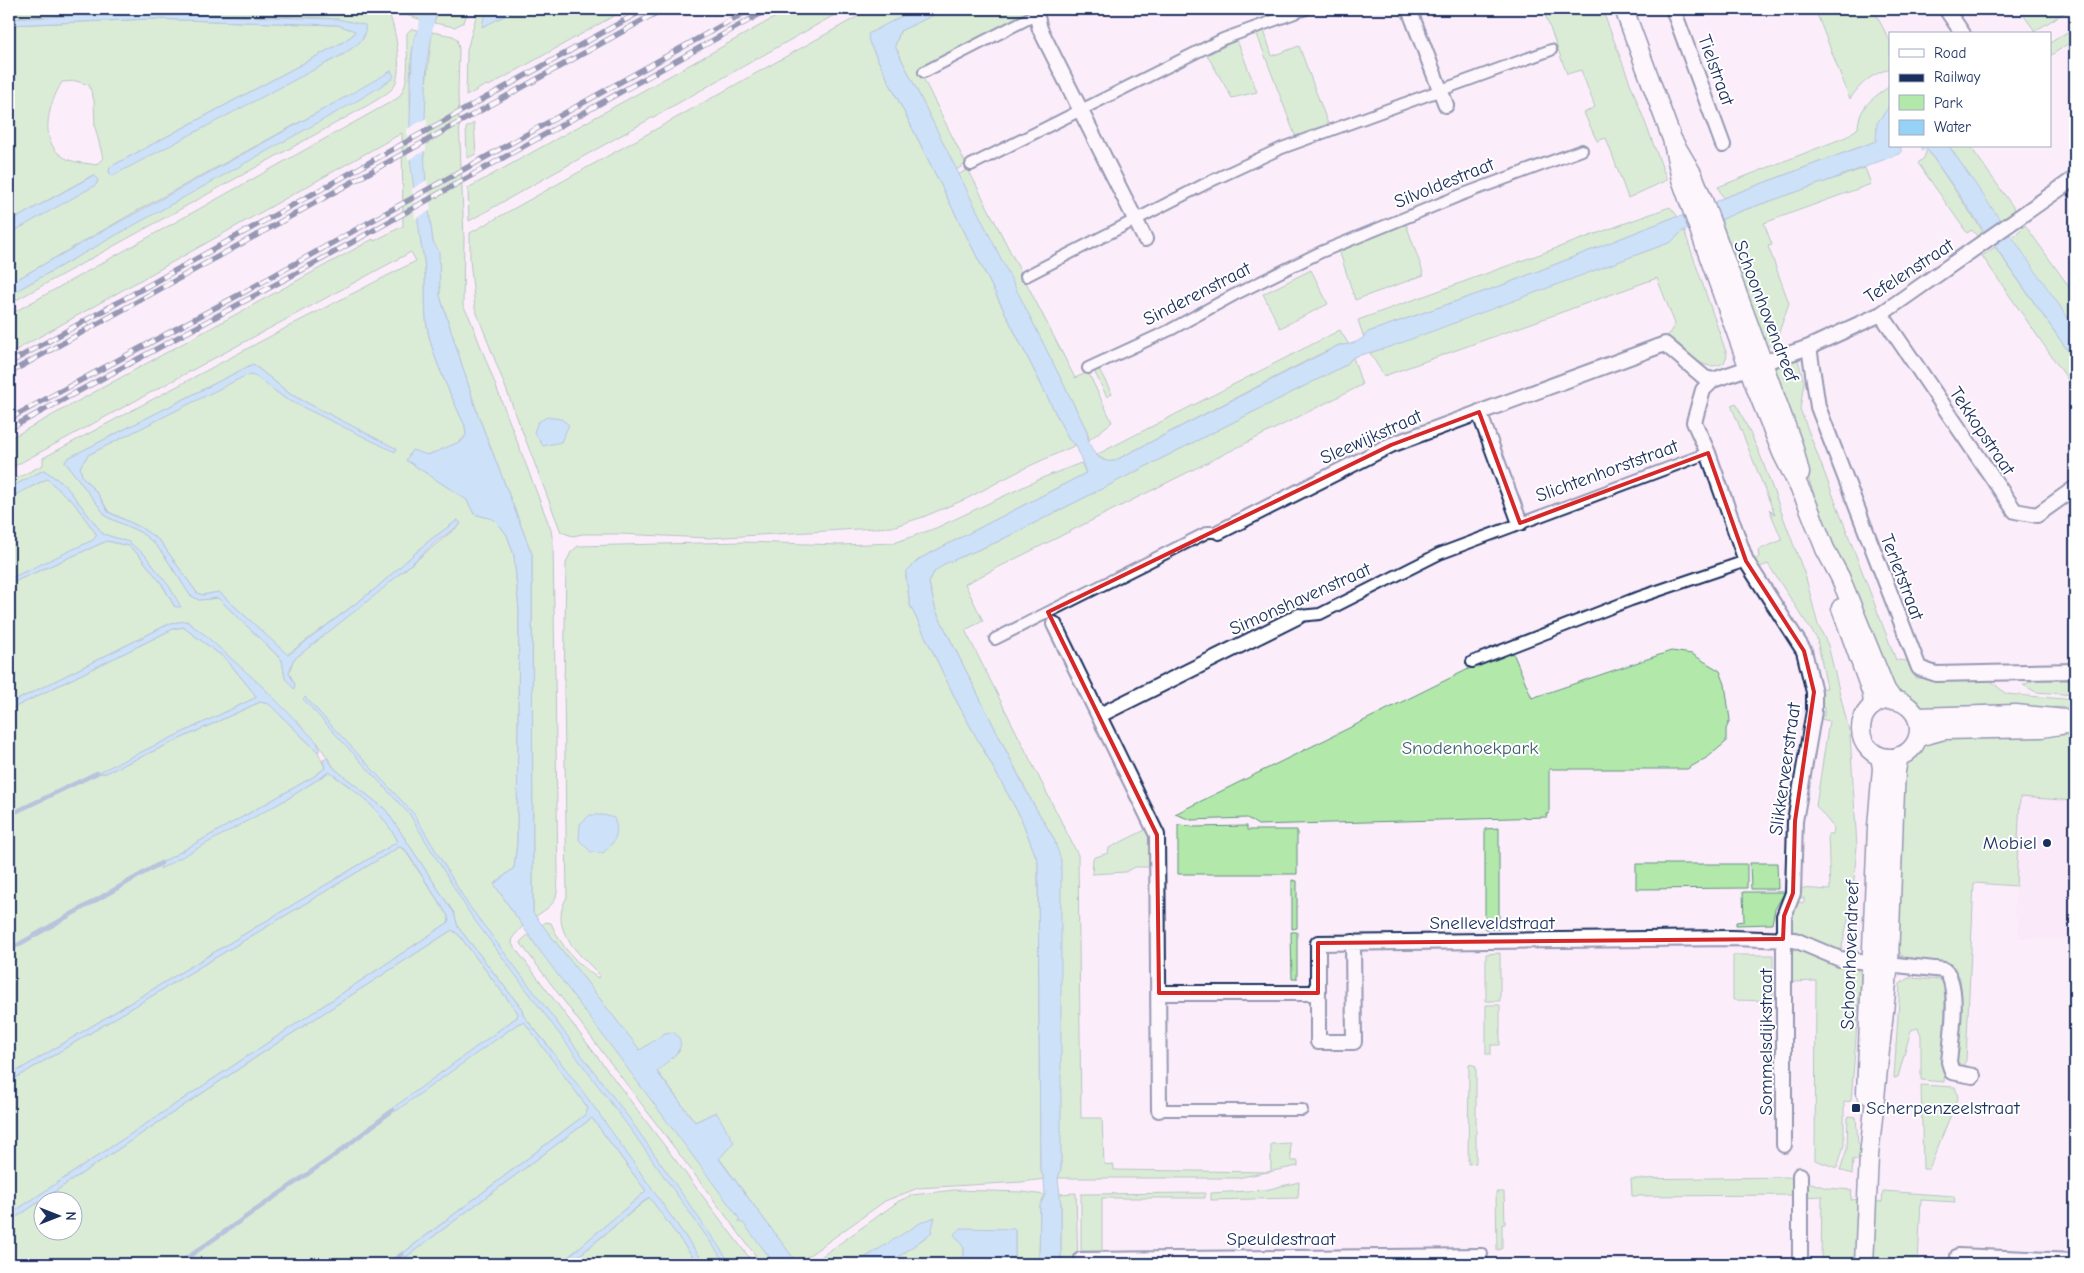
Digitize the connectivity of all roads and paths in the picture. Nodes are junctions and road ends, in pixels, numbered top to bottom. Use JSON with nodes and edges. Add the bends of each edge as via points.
{"nodes":[{"id":1,"x":1306,"y":9,"type":"edge"},
{"id":2,"x":1409,"y":9,"type":"edge"},
{"id":3,"x":1624,"y":9,"type":"edge"},
{"id":4,"x":1673,"y":9,"type":"edge"},
{"id":5,"x":1946,"y":9,"type":"edge"},
{"id":6,"x":1035,"y":12,"type":"edge"},
{"id":7,"x":1962,"y":32,"type":"edge"},
{"id":8,"x":1551,"y":50,"type":"dead end"},
{"id":9,"x":924,"y":72,"type":"dead end"},
{"id":10,"x":1440,"y":89,"type":"junction"},
{"id":11,"x":1446,"y":105,"type":"dead end"},
{"id":12,"x":1081,"y":111,"type":"junction"},
{"id":13,"x":1723,"y":145,"type":"dead end"},
{"id":14,"x":1582,"y":150,"type":"dead end"},
{"id":15,"x":971,"y":165,"type":"dead end"},
{"id":16,"x":2075,"y":178,"type":"edge"},
{"id":17,"x":1136,"y":220,"type":"junction"},
{"id":18,"x":1145,"y":239,"type":"dead end"},
{"id":19,"x":1321,"y":252,"type":"joint"},
{"id":20,"x":1026,"y":276,"type":"dead end"},
{"id":21,"x":1882,"y":314,"type":"junction"},
{"id":22,"x":1810,"y":347,"type":"junction"},
{"id":23,"x":1756,"y":365,"type":"junction"},
{"id":24,"x":1088,"y":368,"type":"dead end"},
{"id":25,"x":1713,"y":380,"type":"junction"},
{"id":26,"x":1479,"y":412,"type":"junction"},
{"id":27,"x":1708,"y":453,"type":"junction"},
{"id":28,"x":2075,"y":488,"type":"edge"},
{"id":29,"x":1520,"y":523,"type":"junction"},
{"id":30,"x":1219,"y":532,"type":"joint"},
{"id":31,"x":1825,"y":550,"type":"junction"},
{"id":32,"x":1434,"y":556,"type":"joint"},
{"id":33,"x":1746,"y":561,"type":"junction"},
{"id":34,"x":1298,"y":616,"type":"joint"},
{"id":35,"x":1051,"y":618,"type":"junction"},
{"id":36,"x":995,"y":639,"type":"dead end"},
{"id":37,"x":1472,"y":662,"type":"dead end"},
{"id":38,"x":2075,"y":671,"type":"edge"},
{"id":39,"x":1893,"y":700,"type":"junction"},
{"id":40,"x":1873,"y":706,"type":"junction"},
{"id":41,"x":1100,"y":715,"type":"junction"},
{"id":42,"x":1917,"y":717,"type":"junction"},
{"id":43,"x":2075,"y":721,"type":"edge"},
{"id":44,"x":1918,"y":737,"type":"junction"},
{"id":45,"x":1880,"y":756,"type":"junction"},
{"id":46,"x":1899,"y":756,"type":"junction"},
{"id":47,"x":1783,"y":939,"type":"junction"},
{"id":48,"x":1353,"y":942,"type":"junction"},
{"id":49,"x":1871,"y":962,"type":"junction"},
{"id":50,"x":1889,"y":963,"type":"junction"},
{"id":51,"x":1159,"y":993,"type":"junction"},
{"id":52,"x":1318,"y":993,"type":"junction"},
{"id":53,"x":1973,"y":1076,"type":"dead end"},
{"id":54,"x":1159,"y":1110,"type":"joint"},
{"id":55,"x":1302,"y":1110,"type":"dead end"},
{"id":56,"x":1784,"y":1145,"type":"dead end"},
{"id":57,"x":1870,"y":1156,"type":"junction"},
{"id":58,"x":1800,"y":1174,"type":"dead end"},
{"id":59,"x":1482,"y":1254,"type":"dead end"},
{"id":60,"x":1958,"y":1256,"type":"dead end"},
{"id":61,"x":1080,"y":1258,"type":"dead end"},
{"id":62,"x":2017,"y":1261,"type":"edge"},
{"id":63,"x":2075,"y":1261,"type":"edge"},
{"id":64,"x":1800,"y":1264,"type":"edge"},
{"id":65,"x":1864,"y":1264,"type":"edge"}],
"edges":[{"from":1,"to":12,"type":"street","via":[[1240,33]]},
{"from":2,"to":10,"type":"street"},
{"from":3,"to":23,"type":"street","name":"Schoonhovendreef","via":[[1672,139],[1676,163],[1696,202]]},
{"from":4,"to":13,"type":"street","name":"Tielstraat"},
{"from":5,"to":7,"type":"street"},
{"from":6,"to":9,"type":"street"},
{"from":6,"to":12,"type":"street","via":[[1040,29]]},
{"from":8,"to":10,"type":"street"},
{"from":10,"to":11,"type":"street"},
{"from":10,"to":17,"type":"street","via":[[1282,148]]},
{"from":12,"to":15,"type":"street"},
{"from":12,"to":17,"type":"street"},
{"from":14,"to":19,"type":"street","name":"Silvoldestraat"},
{"from":16,"to":21,"type":"street","name":"Tefelenstraat"},
{"from":17,"to":18,"type":"street"},
{"from":17,"to":20,"type":"street"},
{"from":19,"to":24,"type":"street","name":"Sinderenstraat","via":[[1170,330]]},
{"from":21,"to":22,"type":"street","name":"Tefelenstraat"},
{"from":21,"to":28,"type":"street","name":"Tekkopstraat","via":[[2015,511],[2037,515]]},
{"from":22,"to":23,"type":"street","name":"Tefelenstraat"},
{"from":22,"to":38,"type":"street","name":"Terletstraat","via":[[1818,407],[1919,668],[1936,674]]},
{"from":23,"to":25,"type":"street"},
{"from":23,"to":31,"type":"street","name":"Schoonhovendreef","via":[[1782,453],[1807,503]]},
{"from":25,"to":26,"type":"street","name":"Sleewijkstraat","via":[[1705,378],[1665,344]]},
{"from":25,"to":27,"type":"street","name":"Slikkerveerstraat","via":[[1704,390],[1694,422]]},
{"from":26,"to":29,"type":"street","name":"Slichtenhorststraat"},
{"from":26,"to":30,"type":"street","name":"Sleewijkstraat","via":[[1391,445]]},
{"from":27,"to":29,"type":"street","name":"Slichtenhorststraat"},
{"from":27,"to":33,"type":"street","name":"Slikkerveerstraat"},
{"from":29,"to":32,"type":"street","name":"Slichtenhorststraat"},
{"from":30,"to":35,"type":"street","name":"Sleewijkstraat","via":[[1208,532]]},
{"from":31,"to":39,"type":"street","name":"Schoonhovendreef","via":[[1840,577]]},
{"from":31,"to":40,"type":"street","name":"Schoonhovendreef","via":[[1831,579],[1872,694]]},
{"from":32,"to":34,"type":"street","name":"Simonshavenstraat","via":[[1320,614]]},
{"from":33,"to":37,"type":"street","via":[[1631,600]]},
{"from":33,"to":47,"type":"street","name":"Slikkerveerstraat","via":[[1804,651],[1814,692],[1814,711],[1795,821],[1793,894],[1784,916]]},
{"from":34,"to":41,"type":"street","name":"Simonshavenstraat"},
{"from":35,"to":36,"type":"street","name":"Sleewijkstraat"},
{"from":35,"to":41,"type":"street"},
{"from":39,"to":40,"type":"street"},
{"from":39,"to":42,"type":"street","via":[[1911,709]]},
{"from":40,"to":45,"type":"street","via":[[1864,718],[1862,733],[1865,742]]},
{"from":41,"to":51,"type":"street","via":[[1157,835]]},
{"from":42,"to":43,"type":"street","via":[[2016,714]]},
{"from":42,"to":44,"type":"street"},
{"from":43,"to":44,"type":"street","via":[[2042,728],[1944,730]]},
{"from":44,"to":46,"type":"street","via":[[1914,745]]},
{"from":45,"to":46,"type":"street"},
{"from":45,"to":49,"type":"street","name":"Schoonhovendreef","via":[[1882,768]]},
{"from":46,"to":50,"type":"street","name":"Schoonhovendreef","via":[[1893,822]]},
{"from":47,"to":48,"type":"street","name":"Snelleveldstraat"},
{"from":47,"to":49,"type":"street","name":"Snelleveldstraat","via":[[1800,942],[1833,958]]},
{"from":47,"to":56,"type":"street","name":"Sommelsdijkstraat"},
{"from":48,"to":52,"type":"street","name":"Snelleveldstraat","via":[[1318,943]]},
{"from":48,"to":52,"type":"street","via":[[1354,1042],[1318,1042]]},
{"from":49,"to":50,"type":"street","name":"Snelleveldstraat"},
{"from":49,"to":57,"type":"street","name":"Schoonhovendreef","via":[[1866,1108]]},
{"from":50,"to":53,"type":"street","name":"Snelleveldstraat","via":[[1939,968],[1948,974],[1954,987],[1949,1062],[1952,1072]]},
{"from":50,"to":57,"type":"street","name":"Schoonhovendreef"},
{"from":51,"to":52,"type":"street"},
{"from":51,"to":54,"type":"street"},
{"from":54,"to":55,"type":"street"},
{"from":57,"to":65,"type":"street","name":"Schoonhovendreef"},
{"from":58,"to":64,"type":"street"},
{"from":59,"to":61,"type":"street","name":"Speuldestraat"},
{"from":60,"to":62,"type":"street"},
{"from":62,"to":63,"type":"street"}]}
